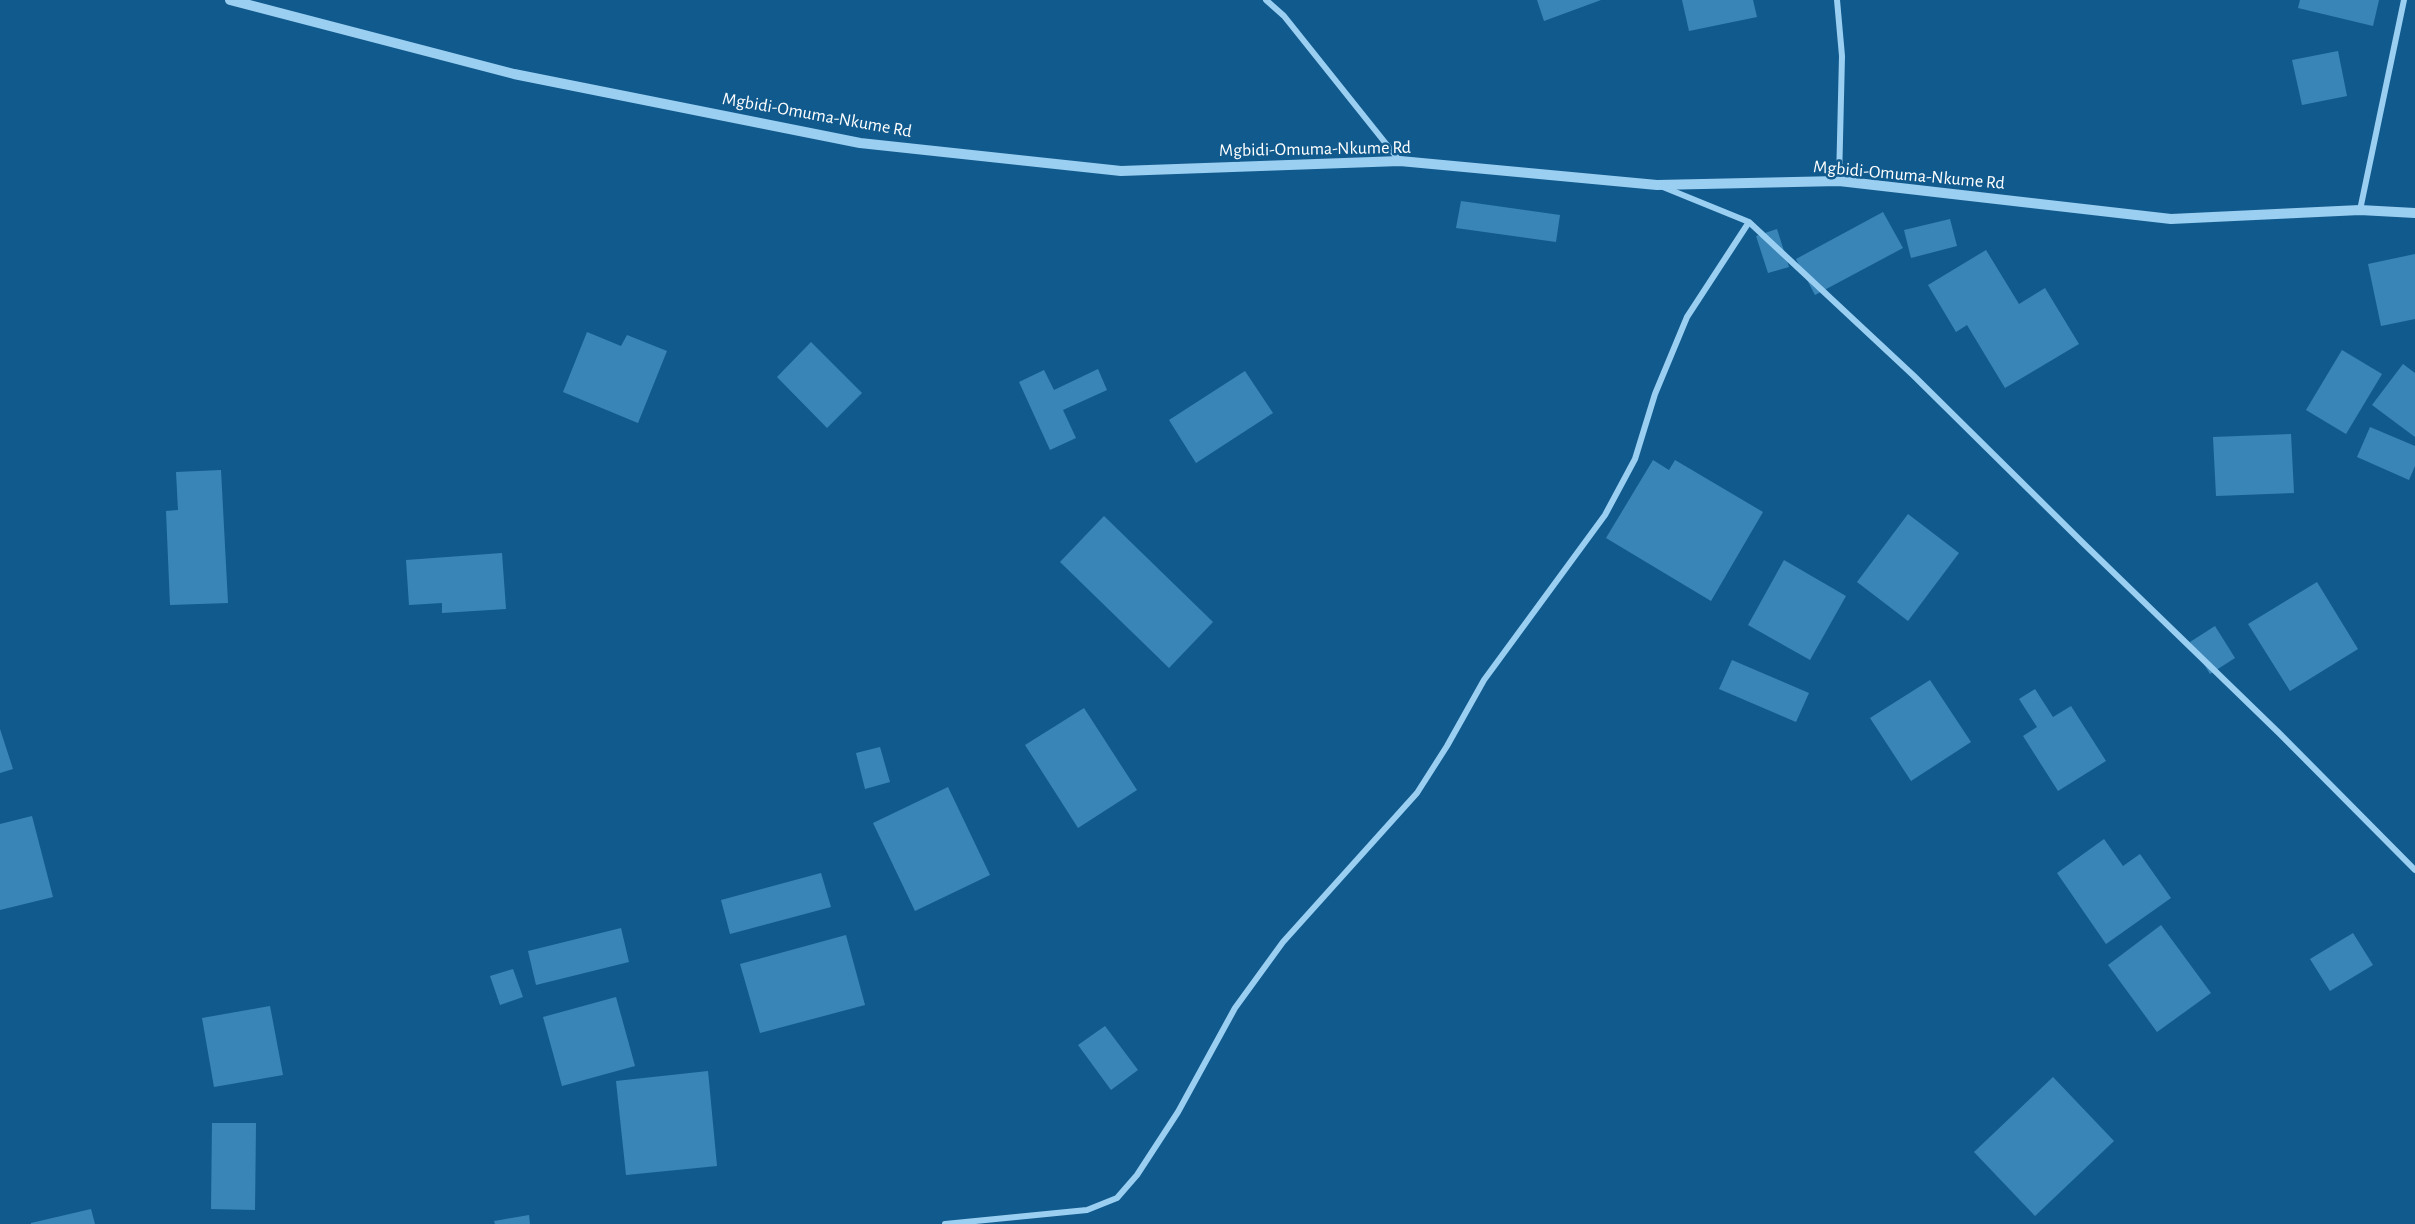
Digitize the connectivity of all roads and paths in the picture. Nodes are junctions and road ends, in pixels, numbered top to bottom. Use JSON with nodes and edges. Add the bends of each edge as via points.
{"nodes":[{"id":1,"x":230,"y":0,"type":"edge"},
{"id":2,"x":1266,"y":0,"type":"edge"},
{"id":3,"x":1838,"y":0,"type":"edge"},
{"id":4,"x":2404,"y":0,"type":"edge"},
{"id":5,"x":1400,"y":161,"type":"junction"},
{"id":6,"x":1839,"y":182,"type":"junction"},
{"id":7,"x":1657,"y":185,"type":"junction"},
{"id":8,"x":2360,"y":210,"type":"junction"},
{"id":9,"x":2415,"y":213,"type":"edge"},
{"id":10,"x":1749,"y":222,"type":"junction"},
{"id":11,"x":2415,"y":870,"type":"edge"},
{"id":12,"x":945,"y":1224,"type":"edge"}],
"edges":[{"from":1,"to":5,"type":"street","name":"Mgbidi-Omuma-Nkume Rd","via":[[514,74],[860,143],[1121,171]]},
{"from":2,"to":5,"type":"street","via":[[1284,16]]},
{"from":3,"to":6,"type":"street","via":[[1842,56]]},
{"from":4,"to":8,"type":"street"},
{"from":5,"to":7,"type":"street","name":"Mgbidi-Omuma-Nkume Rd"},
{"from":6,"to":7,"type":"street","name":"Mgbidi-Omuma-Nkume Rd"},
{"from":6,"to":8,"type":"street","name":"Mgbidi-Omuma-Nkume Rd","via":[[2171,219]]},
{"from":7,"to":10,"type":"street"},
{"from":8,"to":9,"type":"street","name":"Mgbidi-Omuma-Nkume Rd"},
{"from":10,"to":11,"type":"street","via":[[1914,376]]},
{"from":10,"to":12,"type":"street","via":[[1686,317],[1655,394],[1635,459],[1605,515],[1484,680],[1417,792],[1283,942],[1235,1008],[1178,1112],[1137,1174],[1117,1198],[1086,1210]]}]}
